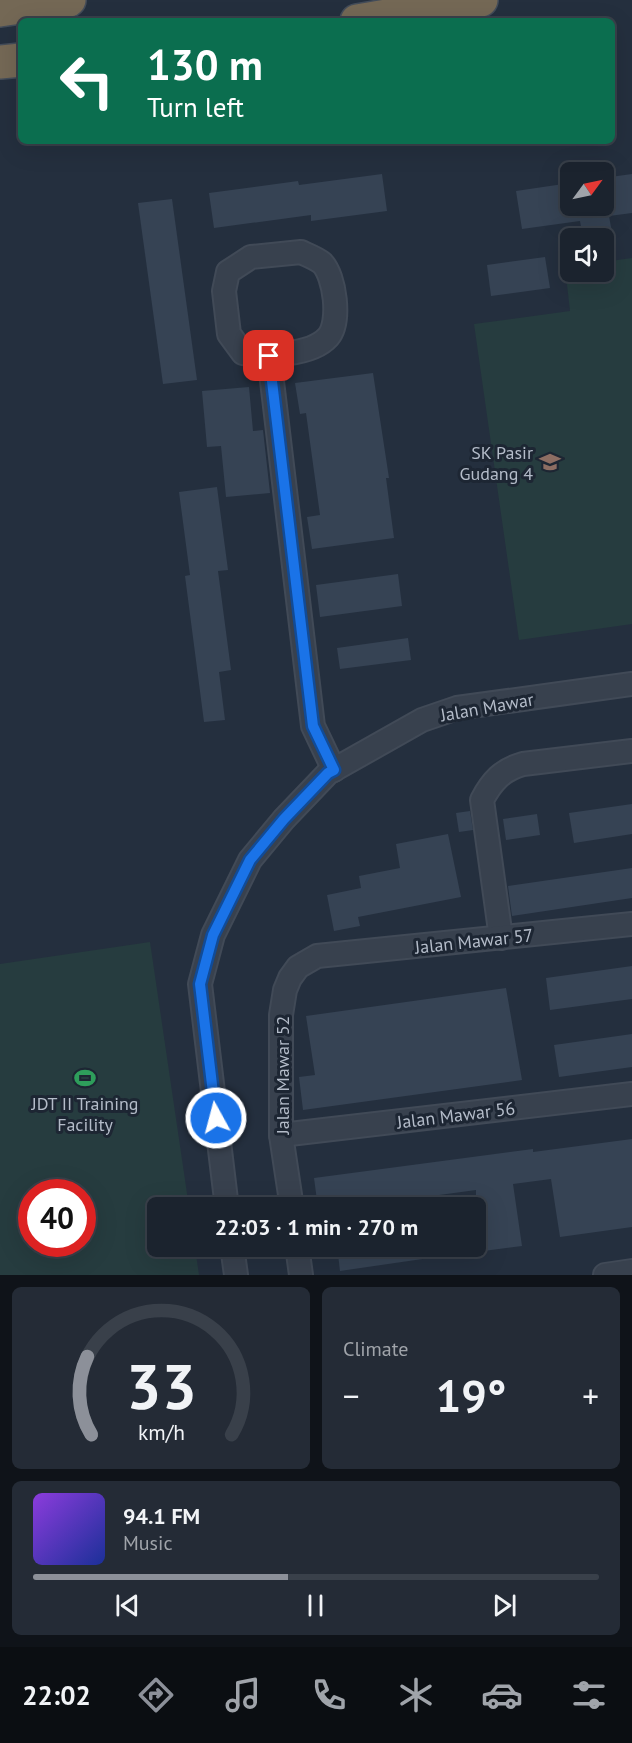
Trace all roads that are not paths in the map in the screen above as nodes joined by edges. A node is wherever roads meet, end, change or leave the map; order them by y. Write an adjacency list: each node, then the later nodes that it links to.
1 (69, 0): 3 (highway)
2 (481, 0): 4 (highway)
3 (0, 10)
4 (375, 18)
5 (18, 60): 6 (highway)
6 (0, 62)
7 (269, 356): 7 (street); 10 (street)
8 (632, 684): 10 (street, Jalan Mawar)
9 (632, 751): 12 (street)
10 (334, 770): 16 (street, Jalan Mawar)
11 (632, 924): 12 (street, Jalan Mawar 57)
12 (501, 938): 13 (street, Jalan Mawar 57)
13 (317, 956): 15 (street, Jalan Mawar 52)
14 (632, 1094): 15 (street, Jalan Mawar 56)
15 (281, 1135): 17 (street, Jalan Mawar 52)
16 (226, 1197)
17 (289, 1197)
18 (234, 1257): 21 (street)
19 (299, 1257): 22 (street)
20 (632, 1271): 23 (street)
21 (236, 1275)
22 (301, 1275)
23 (605, 1275)

